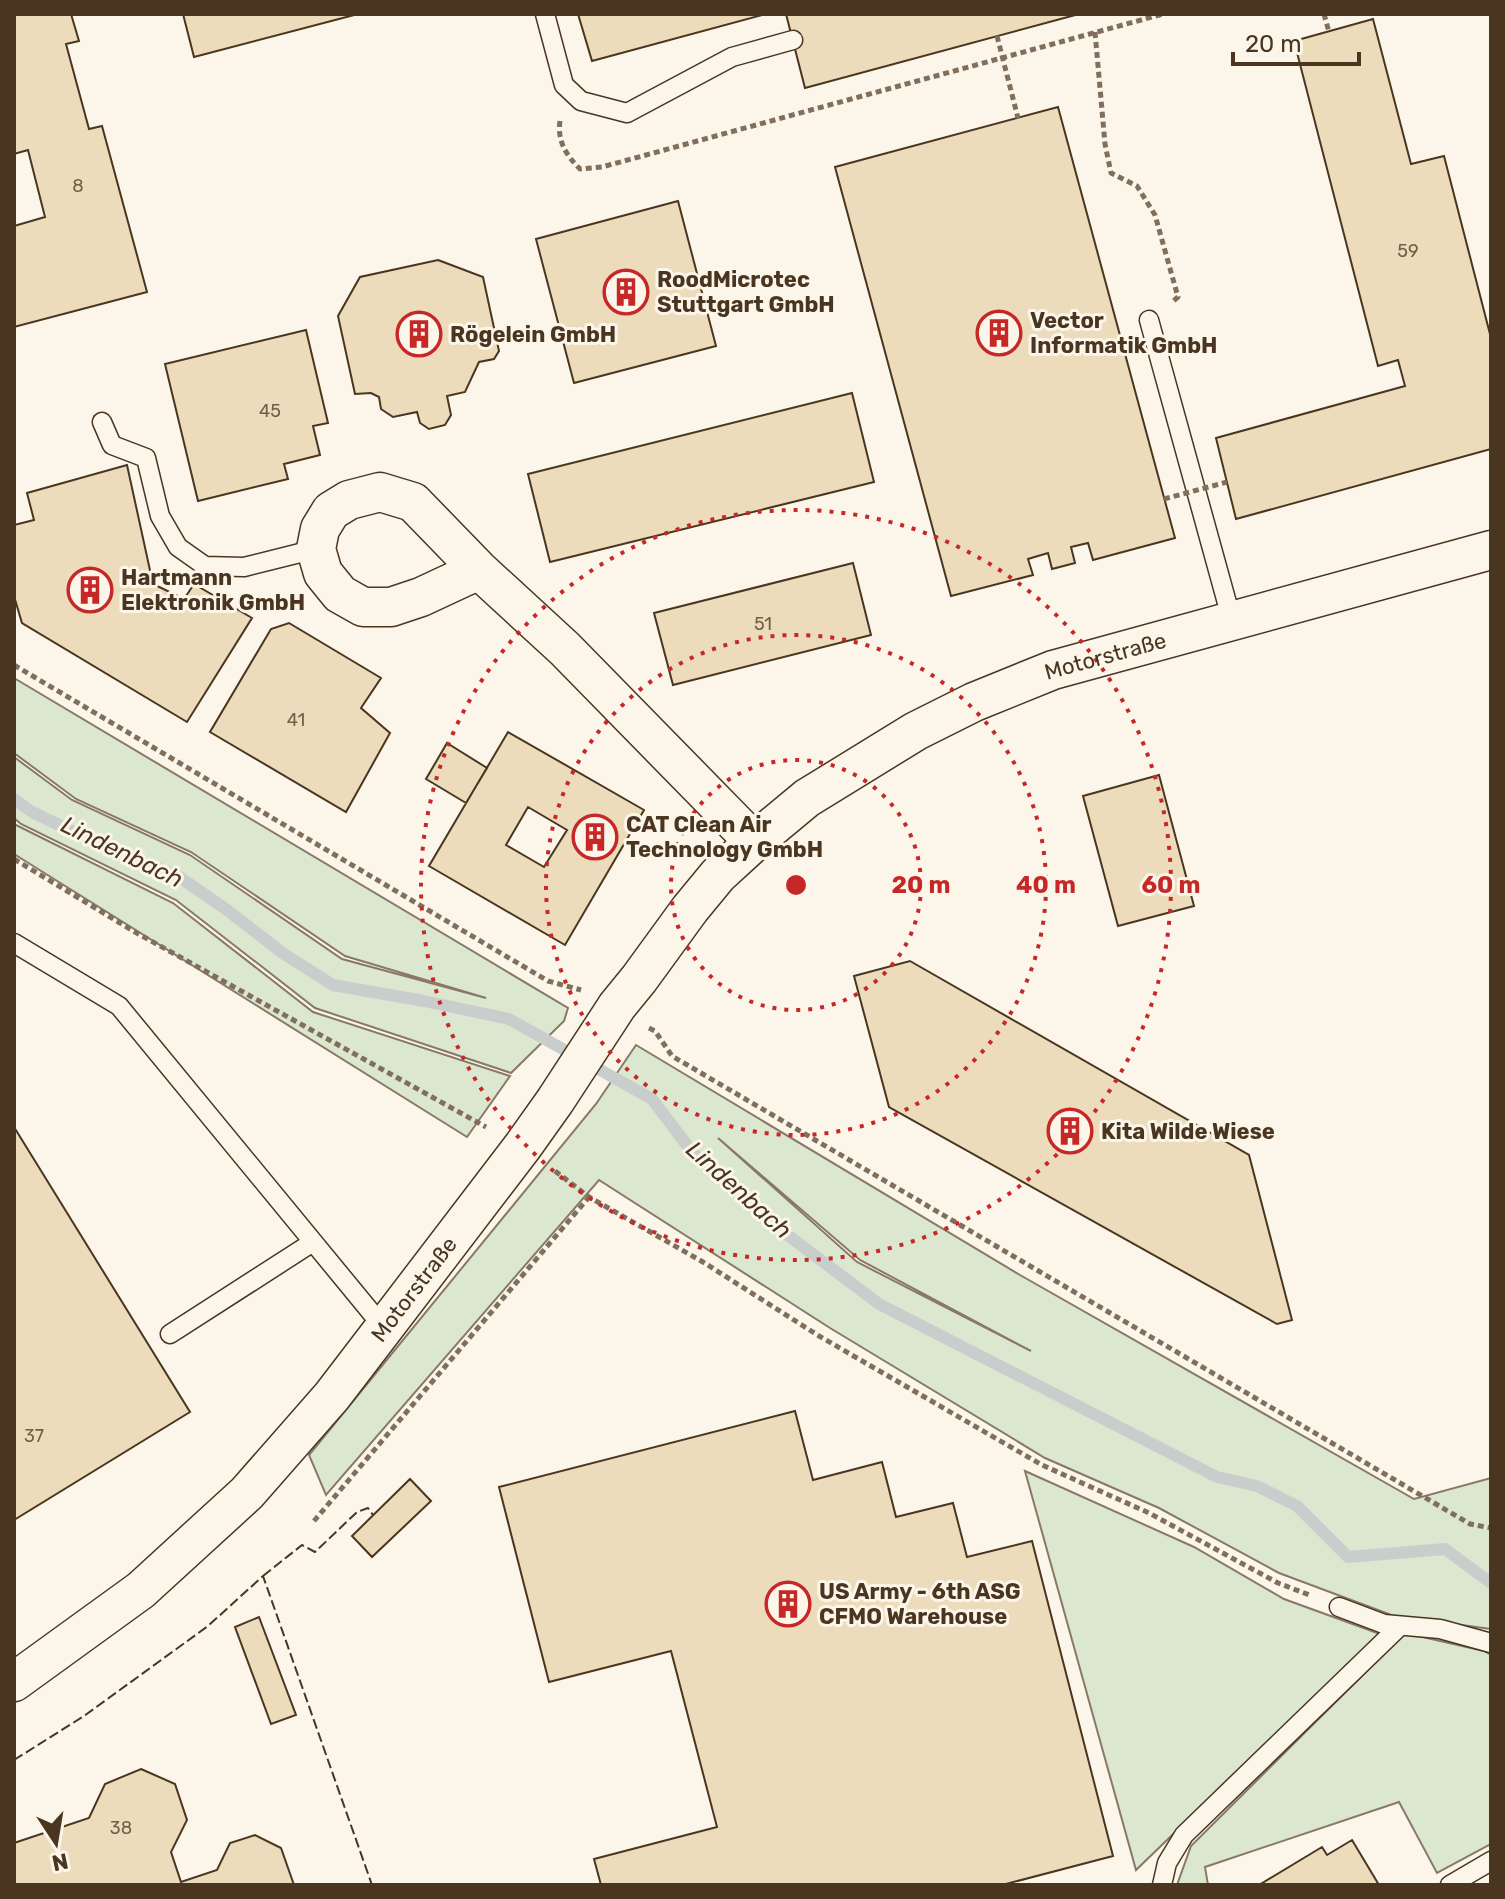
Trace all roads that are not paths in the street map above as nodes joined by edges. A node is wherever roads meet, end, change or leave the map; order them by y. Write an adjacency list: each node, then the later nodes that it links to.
1 (545, 14): 2 (lane)
2 (793, 40)
3 (1149, 320): 8 (lane)
4 (102, 422): 5 (lane)
5 (316, 549): 7 (street); 7 (street)
6 (1491, 550): 8 (street, Motorstraße)
7 (479, 570): 9 (street)
8 (1232, 621): 9 (street, Motorstraße)
9 (754, 842): 12 (street, Motorstraße)
10 (14, 943): 11 (lane)
11 (313, 1242): 12 (lane); 13 (lane)
12 (384, 1328): 17 (street, Motorstraße)
13 (170, 1334)
14 (1339, 1607): 15 (lane)
15 (1400, 1626): 16 (lane); 19 (lane)
16 (1491, 1643)
17 (14, 1682)
18 (1491, 1861): 20 (lane)
19 (1162, 1885)
20 (1450, 1885)

